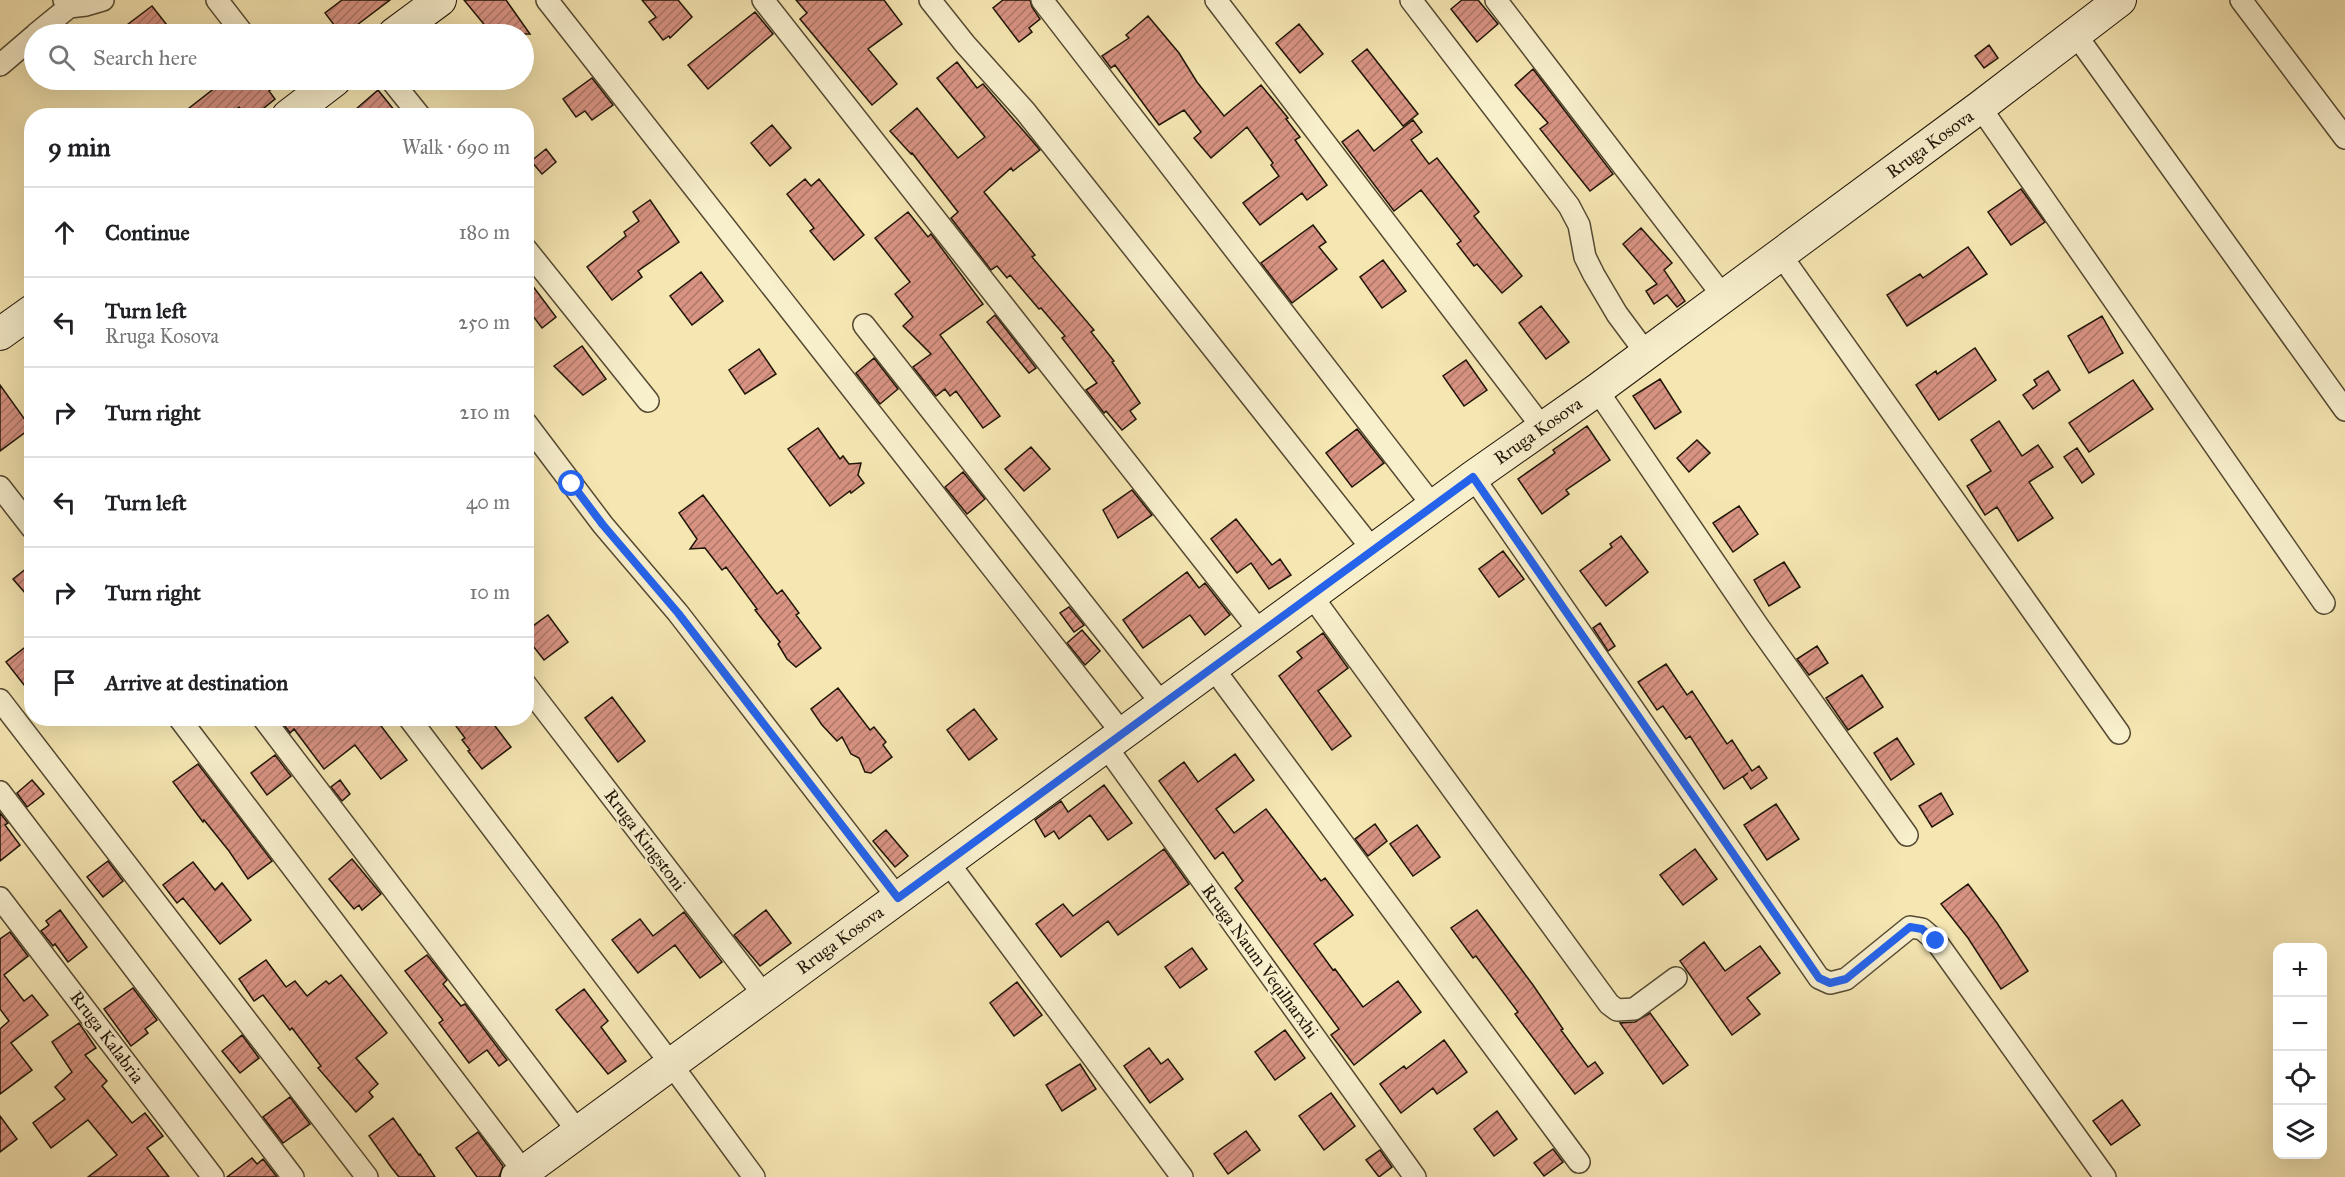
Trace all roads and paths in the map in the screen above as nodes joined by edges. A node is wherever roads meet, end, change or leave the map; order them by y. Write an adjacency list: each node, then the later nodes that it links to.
1 (103, 0): 13 (street)
2 (217, 0): 15 (street)
3 (440, 0): 16 (street)
4 (547, 0): 54 (street, Rruga Naum Veqilharxhi)
5 (763, 0): 45 (street)
6 (930, 0): 42 (street)
7 (1042, 0): 40 (street)
8 (1216, 0): 36 (street)
9 (1411, 0): 32 (street)
10 (1496, 0): 28 (street)
11 (2120, 0): 17 (street, Rruga Kosova)
12 (2241, 0): 25 (street)
13 (67, 3): 14 (street)
14 (46, 24)
15 (236, 24)
16 (408, 24)
17 (2076, 35): 22 (street, Rruga Kosova); 35 (street)
18 (24, 44): 19 (street)
19 (0, 65)
20 (322, 90): 23 (street)
21 (399, 90): 24 (street)
22 (1980, 107): 26 (street, Rruga Kosova); 44 (street)
23 (299, 108)
24 (414, 108)
25 (2345, 138)
26 (1780, 254): 28 (street, Rruga Kosova); 53 (street)
27 (534, 259): 34 (street)
28 (1723, 296): 32 (street, Rruga Kosova)
29 (24, 317): 31 (street)
30 (864, 325): 49 (street)
31 (0, 334)
32 (1646, 353): 33 (street, Rruga Kosova)
33 (1597, 390): 36 (street, Rruga Kosova); 56 (street)
34 (648, 401)
35 (2345, 410)
36 (1542, 427): 38 (street, Rruga Kosova)
37 (534, 434): 59 (street)
38 (1473, 477): 40 (street, Rruga Kosova); 72 (street)
39 (0, 487): 41 (street)
40 (1433, 506): 42 (street, Rruga Kosova)
41 (24, 518)
42 (1373, 550): 43 (street, Rruga Kosova)
43 (1311, 595): 45 (street, Rruga Kosova); 60 (street)
44 (2324, 603)
45 (1260, 632): 46 (street, Rruga Kosova)
46 (1212, 668): 49 (street, Rruga Kosova); 64 (street)
47 (534, 695): 61 (street, Rruga Kingstoni)
48 (0, 700): 68 (street)
49 (1162, 704): 54 (street, Rruga Kosova)
50 (185, 726): 65 (street)
51 (269, 726): 63 (street)
52 (415, 726): 62 (street)
53 (2119, 733)
54 (1114, 739): 57 (street, Rruga Kosova); 71 (street, Rruga Naum Veqilharxhi)
55 (0, 792): 67 (street)
56 (1907, 835)
57 (946, 861): 59 (street, Rruga Kosova); 70 (street)
58 (0, 898): 66 (street, Rruga Kalabria)
59 (898, 898): 61 (street, Rruga Kosova)
60 (1676, 978)
61 (764, 995): 62 (street, Rruga Kosova)
62 (671, 1064): 63 (street, Rruga Kosova); 69 (street)
63 (579, 1133): 65 (street, Rruga Kosova)
64 (1579, 1162)
65 (533, 1172)
66 (213, 1177)
67 (293, 1177)
68 (367, 1177)
69 (754, 1177)
70 (1182, 1177)
71 (1415, 1177)
72 (2105, 1177)

